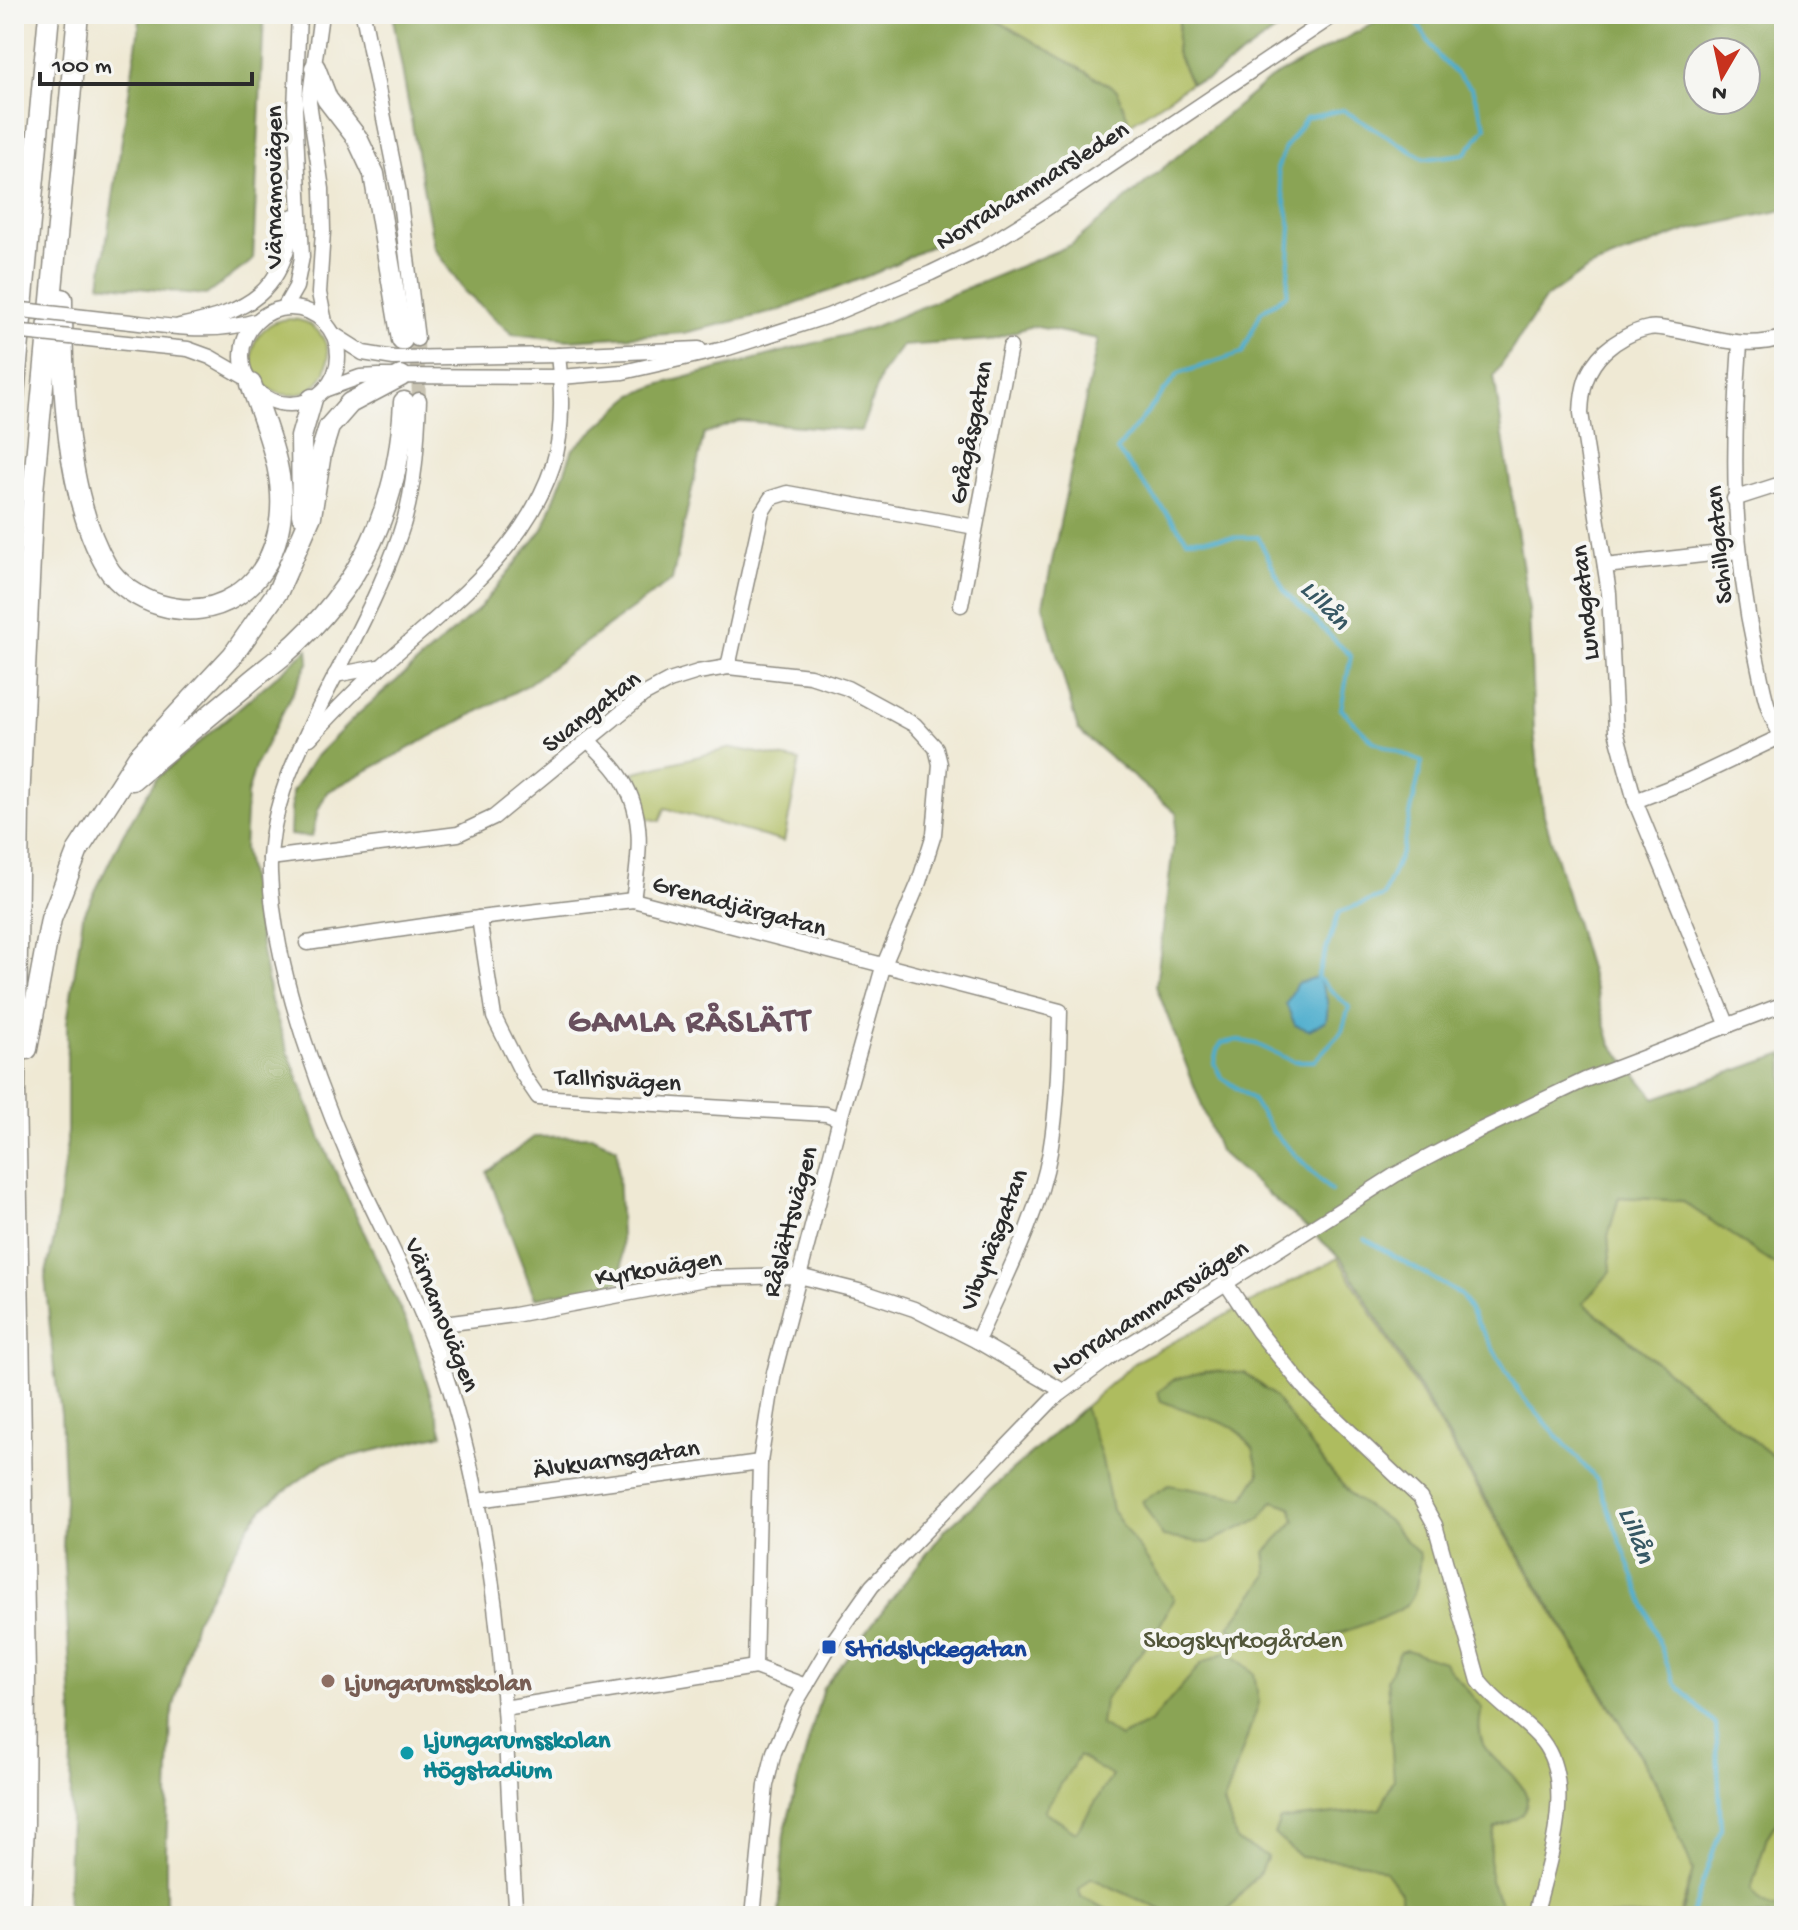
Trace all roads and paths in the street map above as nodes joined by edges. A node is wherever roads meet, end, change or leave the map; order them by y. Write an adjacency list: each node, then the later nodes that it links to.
1 (49, 14): 26 (highway)
2 (78, 14): 8 (highway)
3 (299, 14): 9 (street, Värnamovägen)
4 (321, 14): 7 (street, Värnamovägen)
5 (363, 14): 17 (street)
6 (1336, 14): 20 (street, Norrahammarsleden)
7 (315, 68): 14 (street, Värnamovägen); 17 (highway)
8 (64, 151): 24 (highway); 53 (highway)
9 (297, 174): 10 (street, Värnamovägen); 13 (street)
10 (284, 308): 12 (street); 14 (street)
11 (14, 309): 13 (street, bridge)
12 (256, 321): 13 (street); 24 (street)
13 (179, 326)
14 (329, 328): 21 (street, Norrahammarsleden); 25 (street)
15 (14, 331): 24 (street, bridge)
16 (1784, 337): 18 (street, Lundgatan)
17 (410, 339)
18 (1740, 344): 29 (street, Schillgatan); 33 (street, Lundgatan)
19 (1010, 347): 30 (street, Grågåsgatan)
20 (728, 348): 21 (street, Norrahammarsleden); 23 (street, Norrahammarsleden)
21 (558, 355): 23 (street, Värnamovägen)
22 (401, 376): 23 (street, Norrahammarsleden); 25 (street, Norrahammarsleden); 31 (highway)
23 (560, 377): 35 (street, Värnamovägen)
24 (249, 382): 25 (street)
25 (318, 394): 31 (highway)
26 (14, 395)
27 (412, 401): 37 (street); 42 (highway)
28 (1784, 483): 29 (street)
29 (1734, 499): 32 (street, Schillgatan)
30 (975, 527): 34 (street, Grågåsgatan); 36 (street)
31 (301, 543): 42 (highway)
32 (1738, 551): 33 (street); 38 (street, Schillgatan)
33 (1605, 566): 43 (street, Lundgatan)
34 (961, 605)
35 (382, 665): 37 (street, Värnamovägen); 41 (street, Värnamovägen)
36 (728, 667): 39 (street, Svangatan); 40 (street, Svangatan)
37 (335, 675): 41 (street, Värnamovägen)
38 (1783, 736): 43 (street)
39 (589, 741): 44 (street, Svangatan); 45 (street)
40 (936, 748): 48 (street, Råslättsvägen)
41 (299, 750): 44 (street, Värnamovägen)
42 (110, 798): 53 (highway)
43 (1635, 801): 51 (street, Lundgatan)
44 (270, 858): 56 (street, Värnamovägen)
45 (633, 900): 46 (street, Grenadjärgatan); 48 (street, Grenadjärgatan)
46 (479, 918): 47 (street, Grenadjärgatan); 52 (street, Tallrisvägen)
47 (307, 943)
48 (883, 967): 50 (street, Grenadjärgatan); 52 (street, Råslättsvägen)
49 (1784, 1004): 51 (street, Norrahammarsvägen)
50 (1060, 1011): 57 (street, Vibynäsgatan)
51 (1728, 1026): 55 (street, Norrahammarsvägen)
52 (840, 1119): 54 (street, Råslättsvägen)
53 (16, 1144): 64 (highway)
54 (799, 1276): 56 (street, Kyrkovägen); 57 (street, Kyrkovägen); 59 (street, Råslättsvägen)
55 (1226, 1283): 58 (street, Norrahammarsvägen); 67 (street)
56 (428, 1326): 60 (street, Värnamovägen)
57 (977, 1341): 58 (street, Kyrkovägen)
58 (1063, 1391): 62 (street, Norrahammarsvägen)
59 (760, 1462): 60 (street, Älvkvarnsgatan); 61 (street, Råslättsvägen)
60 (478, 1500): 63 (street, Värnamovägen)
61 (755, 1667): 62 (street); 63 (street)
62 (806, 1686): 66 (street, Norrahammarsvägen)
63 (504, 1708): 65 (street, Värnamovägen)
64 (20, 1916)
65 (516, 1916)
66 (753, 1916)
67 (1535, 1916)

